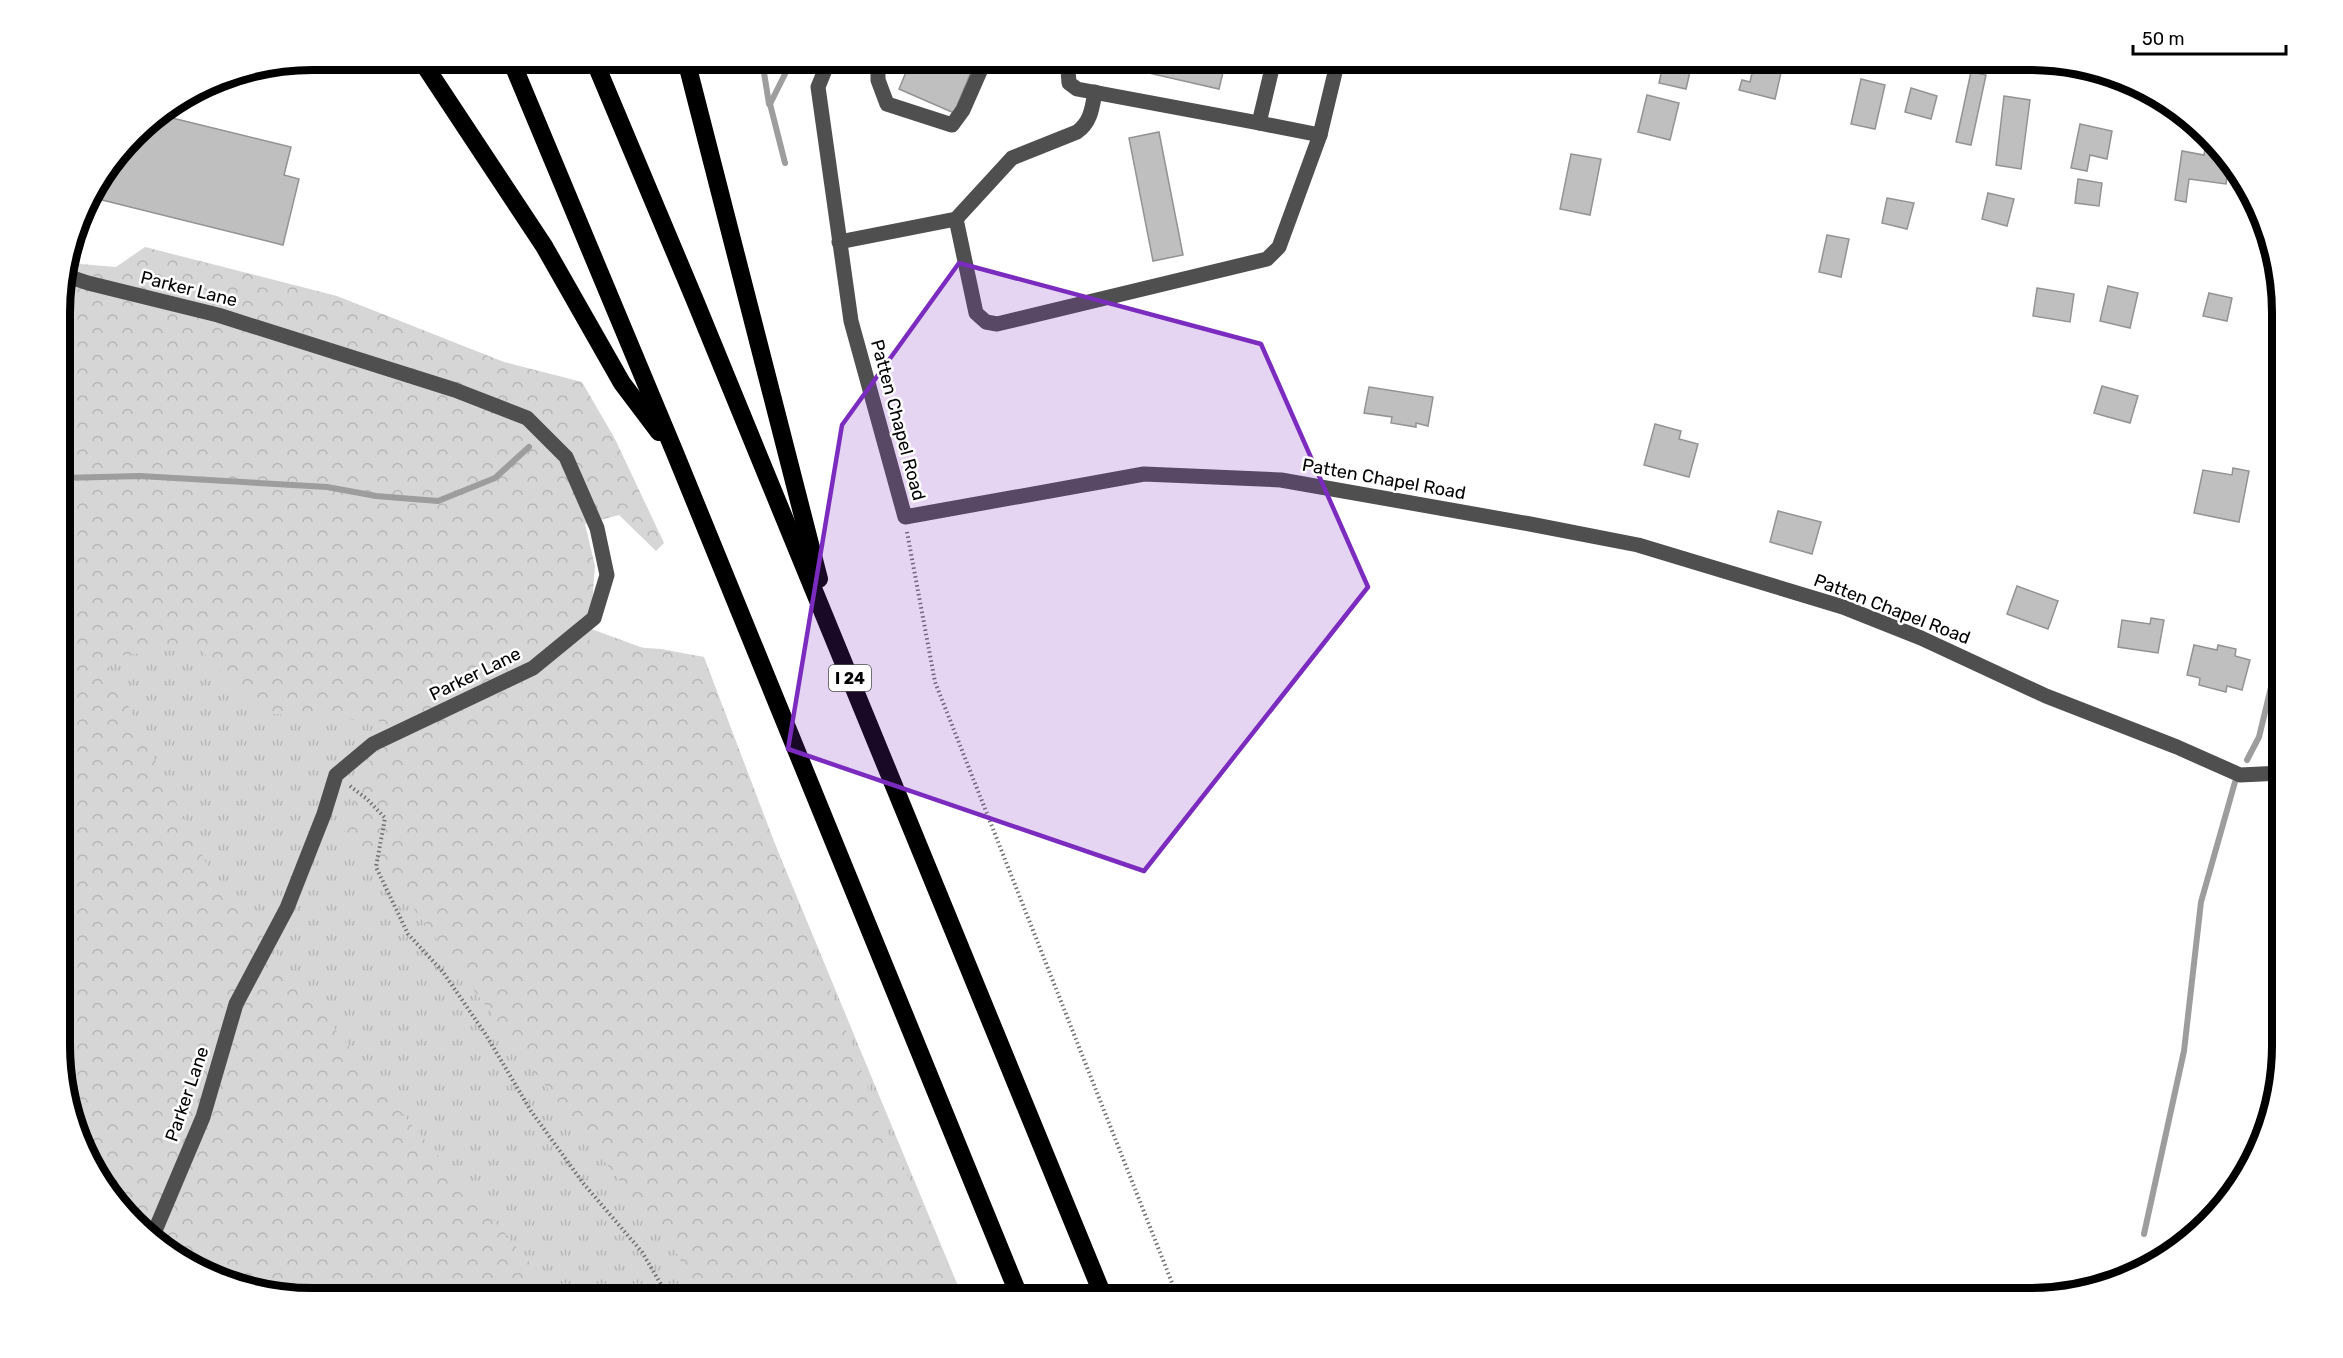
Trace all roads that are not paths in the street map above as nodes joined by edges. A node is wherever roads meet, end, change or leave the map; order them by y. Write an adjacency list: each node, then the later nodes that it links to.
1 (428, 70): 17 (highway)
2 (515, 70): 17 (highway)
3 (598, 70): 18 (highway, I 24)
4 (689, 70): 18 (highway)
5 (825, 70): 15 (street, Patten Chapel Road)
6 (878, 70): 7 (street)
7 (980, 70)
8 (1068, 70): 11 (street)
9 (1272, 70): 12 (street)
10 (1336, 70): 13 (street)
11 (1095, 92): 12 (street); 14 (street)
12 (1259, 123): 13 (street)
13 (1320, 135): 14 (street)
14 (956, 219): 15 (street)
15 (839, 242): 19 (street, Patten Chapel Road)
16 (73, 278): 20 (street, Parker Lane)
17 (675, 453): 21 (highway)
18 (836, 644): 22 (highway, I 24)
19 (2272, 773)
20 (156, 1229)
21 (1016, 1288)
22 (1100, 1288)

